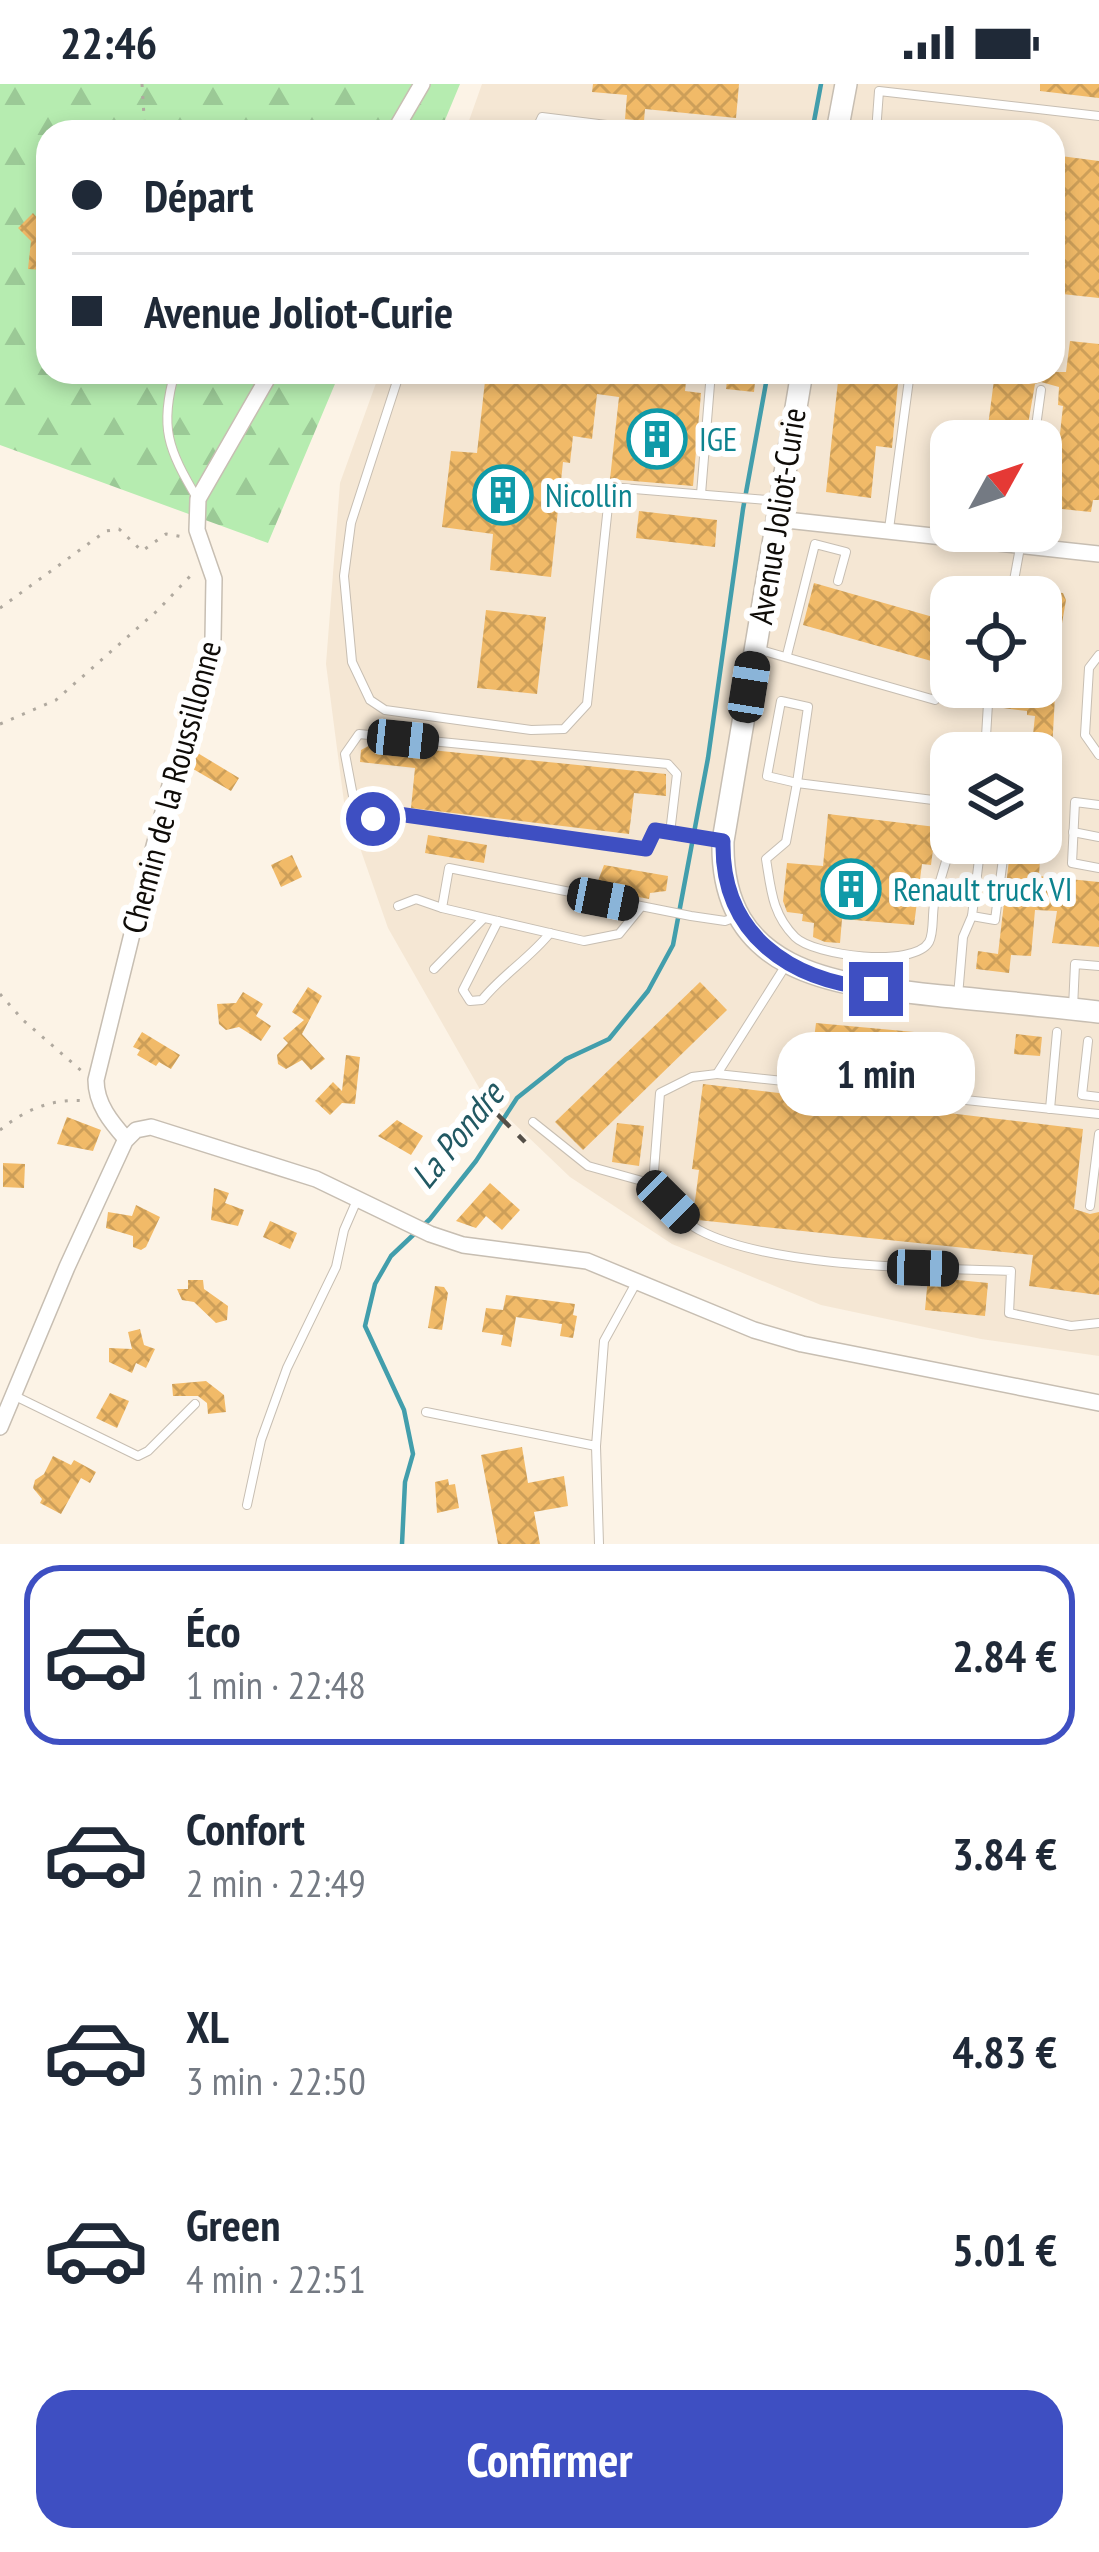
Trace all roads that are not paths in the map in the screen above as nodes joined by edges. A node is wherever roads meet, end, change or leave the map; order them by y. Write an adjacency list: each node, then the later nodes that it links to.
1 (422, 84): 5 (street)
2 (846, 84): 6 (street)
3 (880, 87): 4 (lane); 7 (lane)
4 (1099, 116)
5 (401, 120)
6 (839, 120)
7 (876, 120)
8 (172, 384): 17 (lane)
9 (264, 384): 17 (street)
10 (396, 384): 16 (lane)
11 (710, 384): 16 (lane)
12 (799, 384): 18 (street, Avenue Joliot-Curie)
13 (908, 384): 19 (lane)
14 (1041, 390): 15 (lane)
15 (1037, 420)
16 (701, 494): 18 (lane)
17 (198, 500): 64 (street, Chemin de la Roussillonne)
18 (772, 506): 19 (street); 24 (street, Avenue Joliot-Curie)
19 (889, 531): 20 (street)
20 (930, 533)
21 (1062, 546): 22 (street)
22 (1099, 554)
23 (838, 581): 25 (lane)
24 (755, 649): 25 (lane); 35 (street, Avenue Joliot-Curie)
25 (787, 655): 27 (lane)
26 (1099, 655): 28 (lane)
27 (930, 698)
28 (1099, 755)
29 (797, 783): 29 (lane); 30 (lane); 48 (lane)
30 (930, 800)
31 (1099, 805): 33 (lane)
32 (670, 832): 32 (lane); 35 (lane)
33 (1073, 832): 34 (lane); 39 (lane)
34 (1099, 837)
35 (715, 840): 43 (street, Avenue Joliot-Curie)
36 (947, 864): 48 (lane)
37 (979, 864): 44 (lane)
38 (1002, 864): 44 (lane)
39 (1099, 868)
40 (398, 906): 42 (lane)
41 (641, 907): 42 (lane); 43 (lane); 47 (lane)
42 (442, 908): 45 (lane)
43 (740, 916): 49 (street, Avenue Joliot-Curie)
44 (972, 916): 53 (lane)
45 (484, 918): 46 (lane); 51 (lane)
46 (498, 921): 47 (lane); 47 (lane)
47 (550, 933)
48 (880, 958): 52 (lane)
49 (787, 964): 52 (street, Avenue Joliot-Curie); 58 (lane)
50 (1099, 966): 54 (lane)
51 (434, 969)
52 (876, 989): 53 (street, Avenue Joliot-Curie)
53 (958, 997): 54 (street, Avenue Joliot-Curie)
54 (1073, 1009): 55 (street, Avenue Joliot-Curie)
55 (1099, 1012)
56 (1057, 1032): 60 (lane)
57 (1088, 1041): 59 (lane)
58 (717, 1075): 60 (lane); 66 (lane)
59 (1099, 1097)
60 (1050, 1108): 61 (lane)
61 (1099, 1114)
62 (533, 1122): 66 (lane)
63 (1099, 1134): 65 (lane)
64 (126, 1139): 67 (street); 71 (street)
65 (1098, 1150): 68 (lane)
66 (653, 1184): 70 (lane)
67 (357, 1198): 69 (street); 77 (lane)
68 (1090, 1206)
69 (637, 1281): 72 (street); 76 (lane)
70 (1099, 1323)
71 (14, 1395): 73 (lane); 75 (street)
72 (1099, 1403)
73 (195, 1404)
74 (426, 1412): 76 (lane)
75 (0, 1427)
76 (596, 1446): 78 (lane)
77 (247, 1505)
78 (598, 1544)

